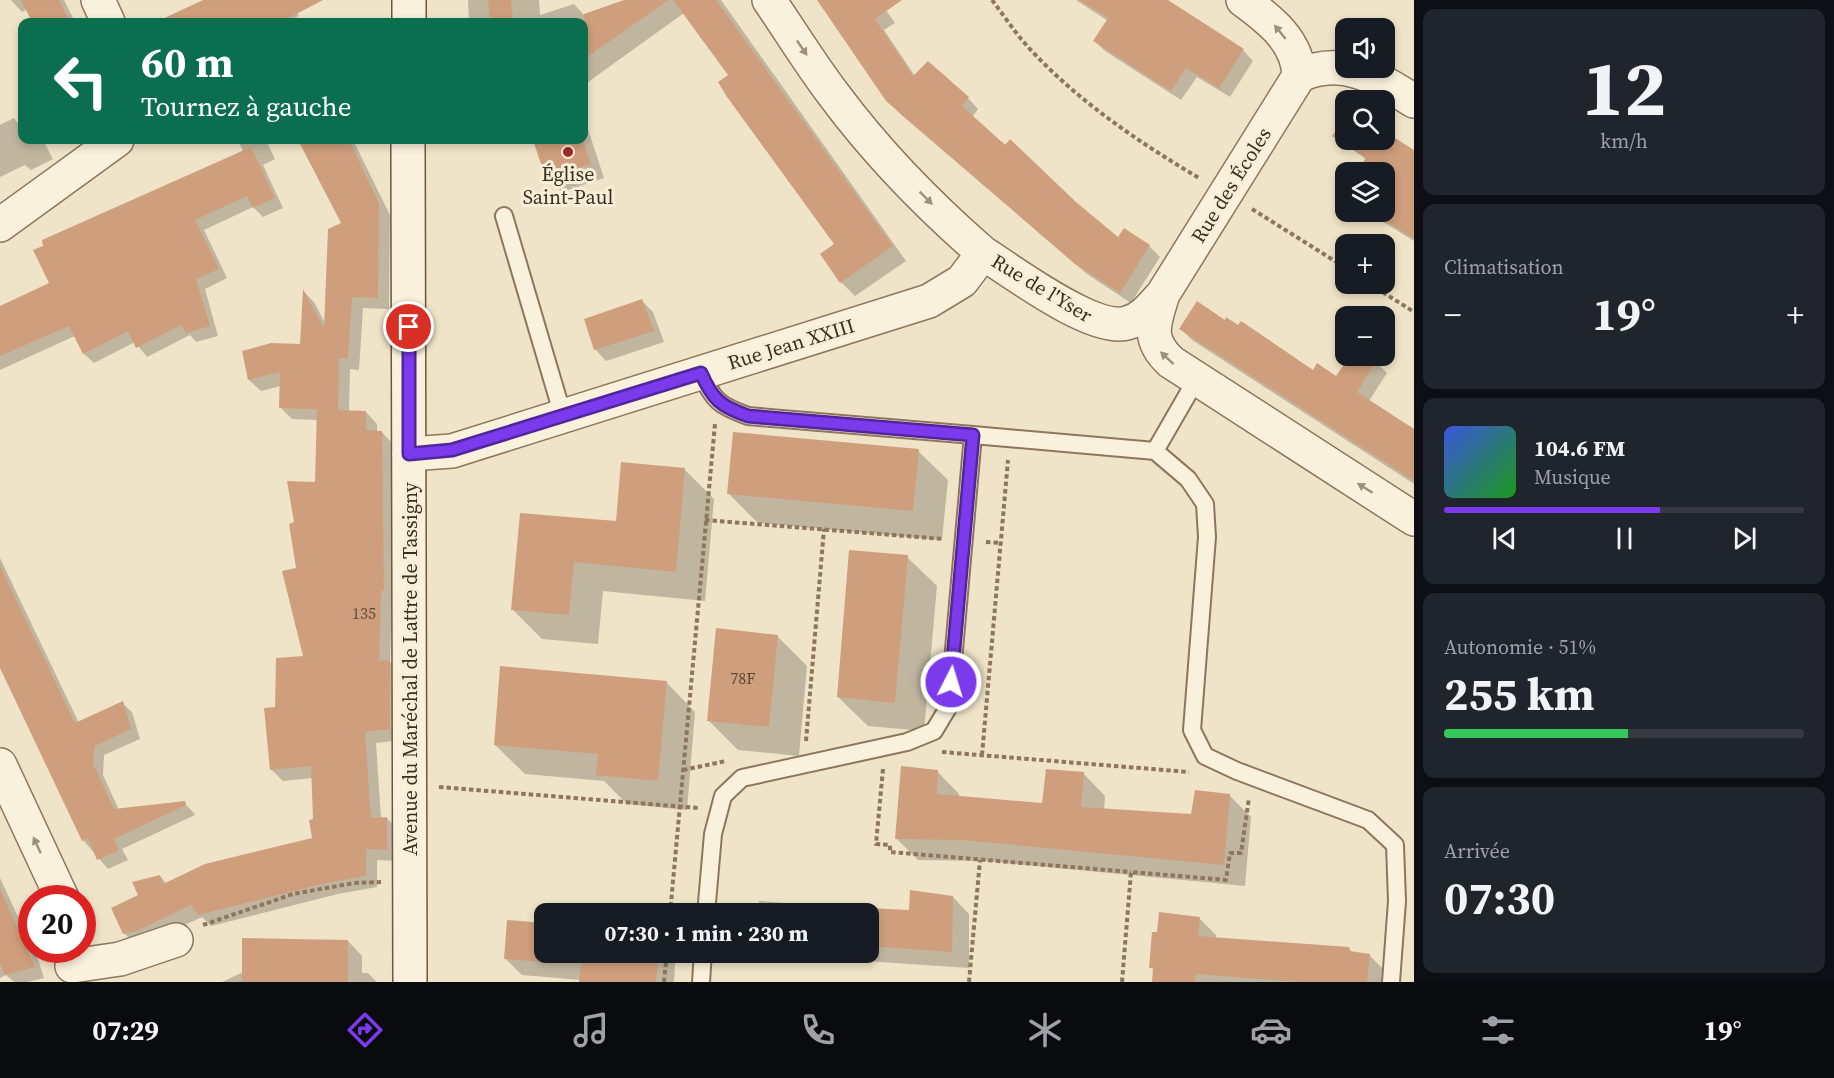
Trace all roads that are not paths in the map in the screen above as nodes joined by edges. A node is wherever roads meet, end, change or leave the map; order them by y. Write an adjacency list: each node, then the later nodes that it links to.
1 (98, 0): 5 (street)
2 (409, 0): 6 (street)
3 (769, 0): 13 (street, Rue de l'Yser, one-way to 13)
4 (1243, 0): 7 (street, one-way to 4)
5 (106, 18)
6 (409, 18)
7 (1299, 76): 8 (street); 14 (street, Rue des Écoles)
8 (1414, 101)
9 (111, 144): 12 (street)
10 (408, 144): 20 (street, Avenue du Maréchal de Lattre de Tassigny)
11 (504, 216): 17 (lane)
12 (0, 225)
13 (983, 253): 14 (street, Rue de l'Yser); 15 (street, Rue Jean XXIII)
14 (1163, 294): 16 (street, one-way to 14)
15 (701, 373): 17 (street, Rue Jean XXIII); 18 (lane)
16 (1196, 380): 19 (lane); 21 (street, one-way to 16)
17 (563, 416): 20 (street, Rue Jean XXIII)
18 (973, 435): 19 (lane); 24 (lane)
19 (1155, 451): 30 (lane)
20 (409, 454): 28 (street, Avenue du Maréchal de Lattre de Tassigny)
21 (1414, 519)
22 (0, 765): 23 (street, one-way to 22)
23 (56, 885)
24 (707, 903)
25 (176, 940): 27 (street)
26 (702, 963): 29 (lane)
27 (68, 966)
28 (410, 982)
29 (701, 982)
30 (1391, 982)

